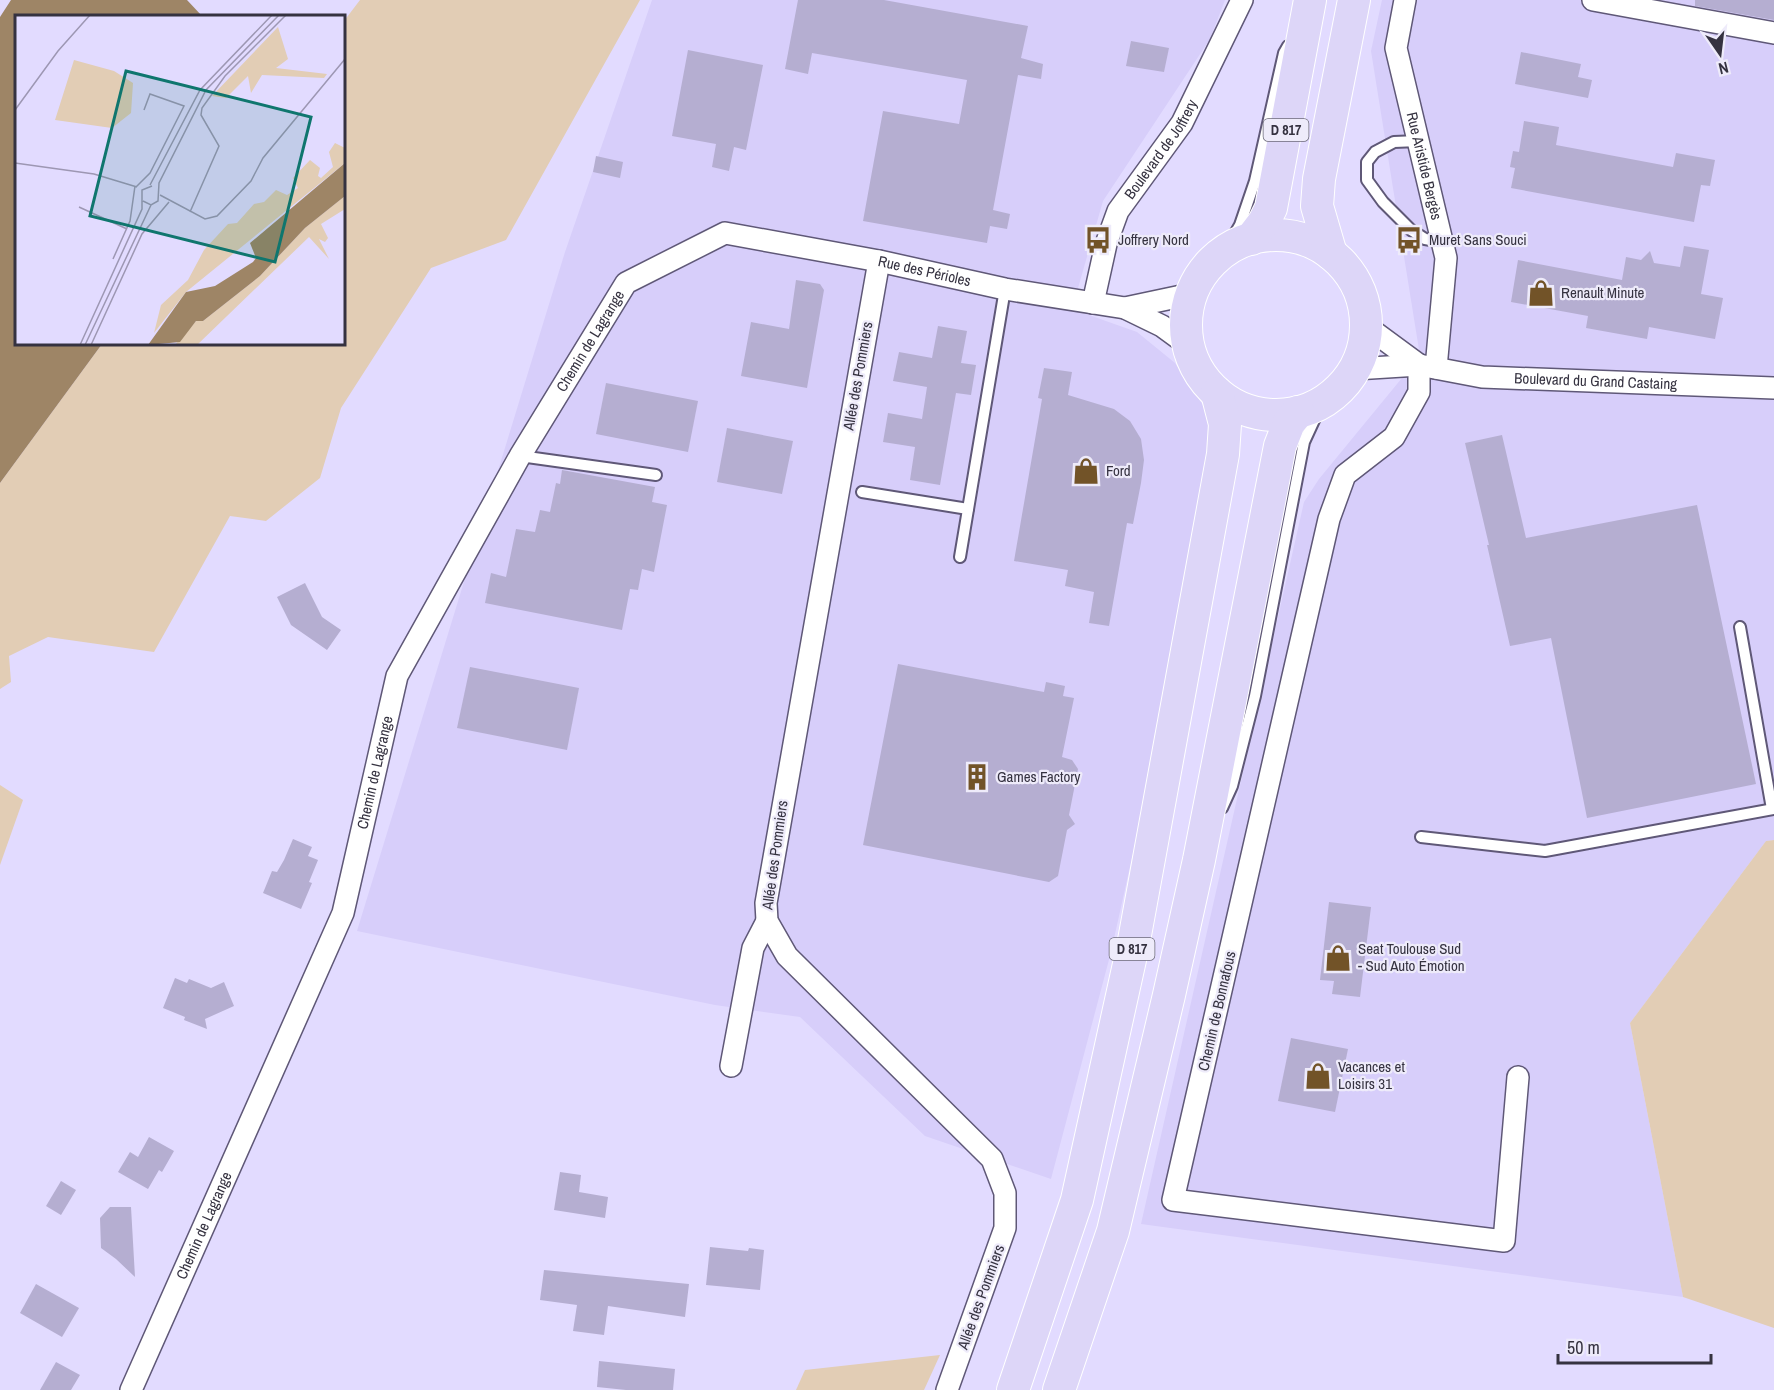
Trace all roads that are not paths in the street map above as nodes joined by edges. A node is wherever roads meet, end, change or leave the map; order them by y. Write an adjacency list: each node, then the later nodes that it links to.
1 (1242, 0): 15 (street, Boulevard de Joffrery)
2 (1354, 0): 11 (main road, D 817)
3 (1405, 0): 7 (street, Rue Aristide Bergès)
4 (1593, 0): 6 (street)
5 (1309, 8): 10 (main road, D 817)
6 (1774, 33)
7 (1418, 141): 9 (street, Rue Aristide Bergès); 9 (lane)
8 (725, 233): 12 (street, Rue des Périoles); 25 (street, Chemin de Lagrange)
9 (1442, 242): 19 (street, Rue Aristide Bergès)
10 (1238, 245): 11 (main road); 14 (main road)
11 (1331, 254): 17 (main road)
12 (879, 261): 13 (street, Rue des Périoles); 34 (street, Allée des Pommiers)
13 (1005, 289): 15 (street, Rue des Périoles); 28 (lane)
14 (1191, 294): 16 (street, Rue des Périoles); 18 (main road)
15 (1093, 303): 16 (street, Rue des Périoles)
16 (1125, 308): 18 (street, Rue des Périoles)
17 (1366, 326): 19 (street, Boulevard du Grand Castaing); 20 (main road)
18 (1188, 345): 22 (main road)
19 (1427, 367): 20 (street, Boulevard du Grand Castaing); 21 (street, Boulevard du Grand Castaing); 36 (street, Chemin de Bonnafous)
20 (1355, 369): 23 (main road)
21 (1774, 388)
22 (1217, 393): 24 (main road); 39 (main road, D 817)
23 (1328, 398): 24 (main road); 33 (lane)
24 (1298, 412): 33 (main road, D 817)
25 (520, 456): 26 (lane); 37 (street, Chemin de Lagrange)
26 (656, 475)
27 (862, 492): 28 (lane)
28 (968, 509): 29 (lane)
29 (960, 557)
30 (1740, 627): 31 (lane)
31 (1773, 809): 32 (lane)
32 (1421, 837)
33 (1199, 860): 40 (main road, D 817)
34 (767, 921): 35 (street); 38 (street, Allée des Pommiers)
35 (732, 1066)
36 (1518, 1077)
37 (131, 1390)
38 (947, 1390)
39 (1013, 1390)
40 (1059, 1390)

